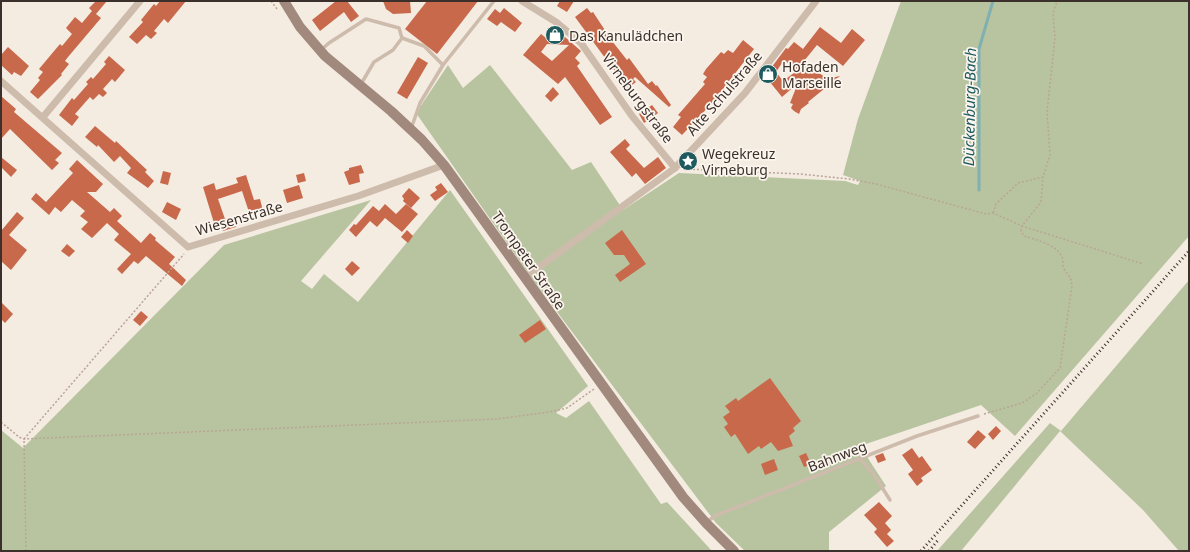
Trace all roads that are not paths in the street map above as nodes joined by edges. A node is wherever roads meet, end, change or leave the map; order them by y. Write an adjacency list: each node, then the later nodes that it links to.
1 (140, 1): 11 (street)
2 (284, 1): 7 (main road, Trompeter Straße)
3 (494, 1): 8 (lane)
4 (522, 1): 14 (street, Virneburgstraße)
5 (816, 1): 14 (street, Alte Schulstraße)
6 (402, 38): 7 (lane); 8 (lane); 10 (lane)
7 (321, 51): 10 (main road, Trompeter Straße)
8 (443, 65): 12 (lane)
9 (1, 81): 11 (street, Wiesenstraße)
10 (360, 85): 12 (main road, Trompeter Straße)
11 (43, 117): 13 (street, Wiesenstraße)
12 (411, 130): 13 (main road, Trompeter Straße)
13 (444, 165): 15 (main road, Trompeter Straße)
14 (675, 168): 15 (street, Alte Schulstraße)
15 (524, 278): 19 (main road, Trompeter Straße)
16 (978, 416): 17 (lane, Bahnweg)
17 (860, 459): 18 (lane); 19 (lane, Bahnweg)
18 (890, 500)
19 (706, 523): 20 (main road, Trompeter Straße)
20 (734, 551)

